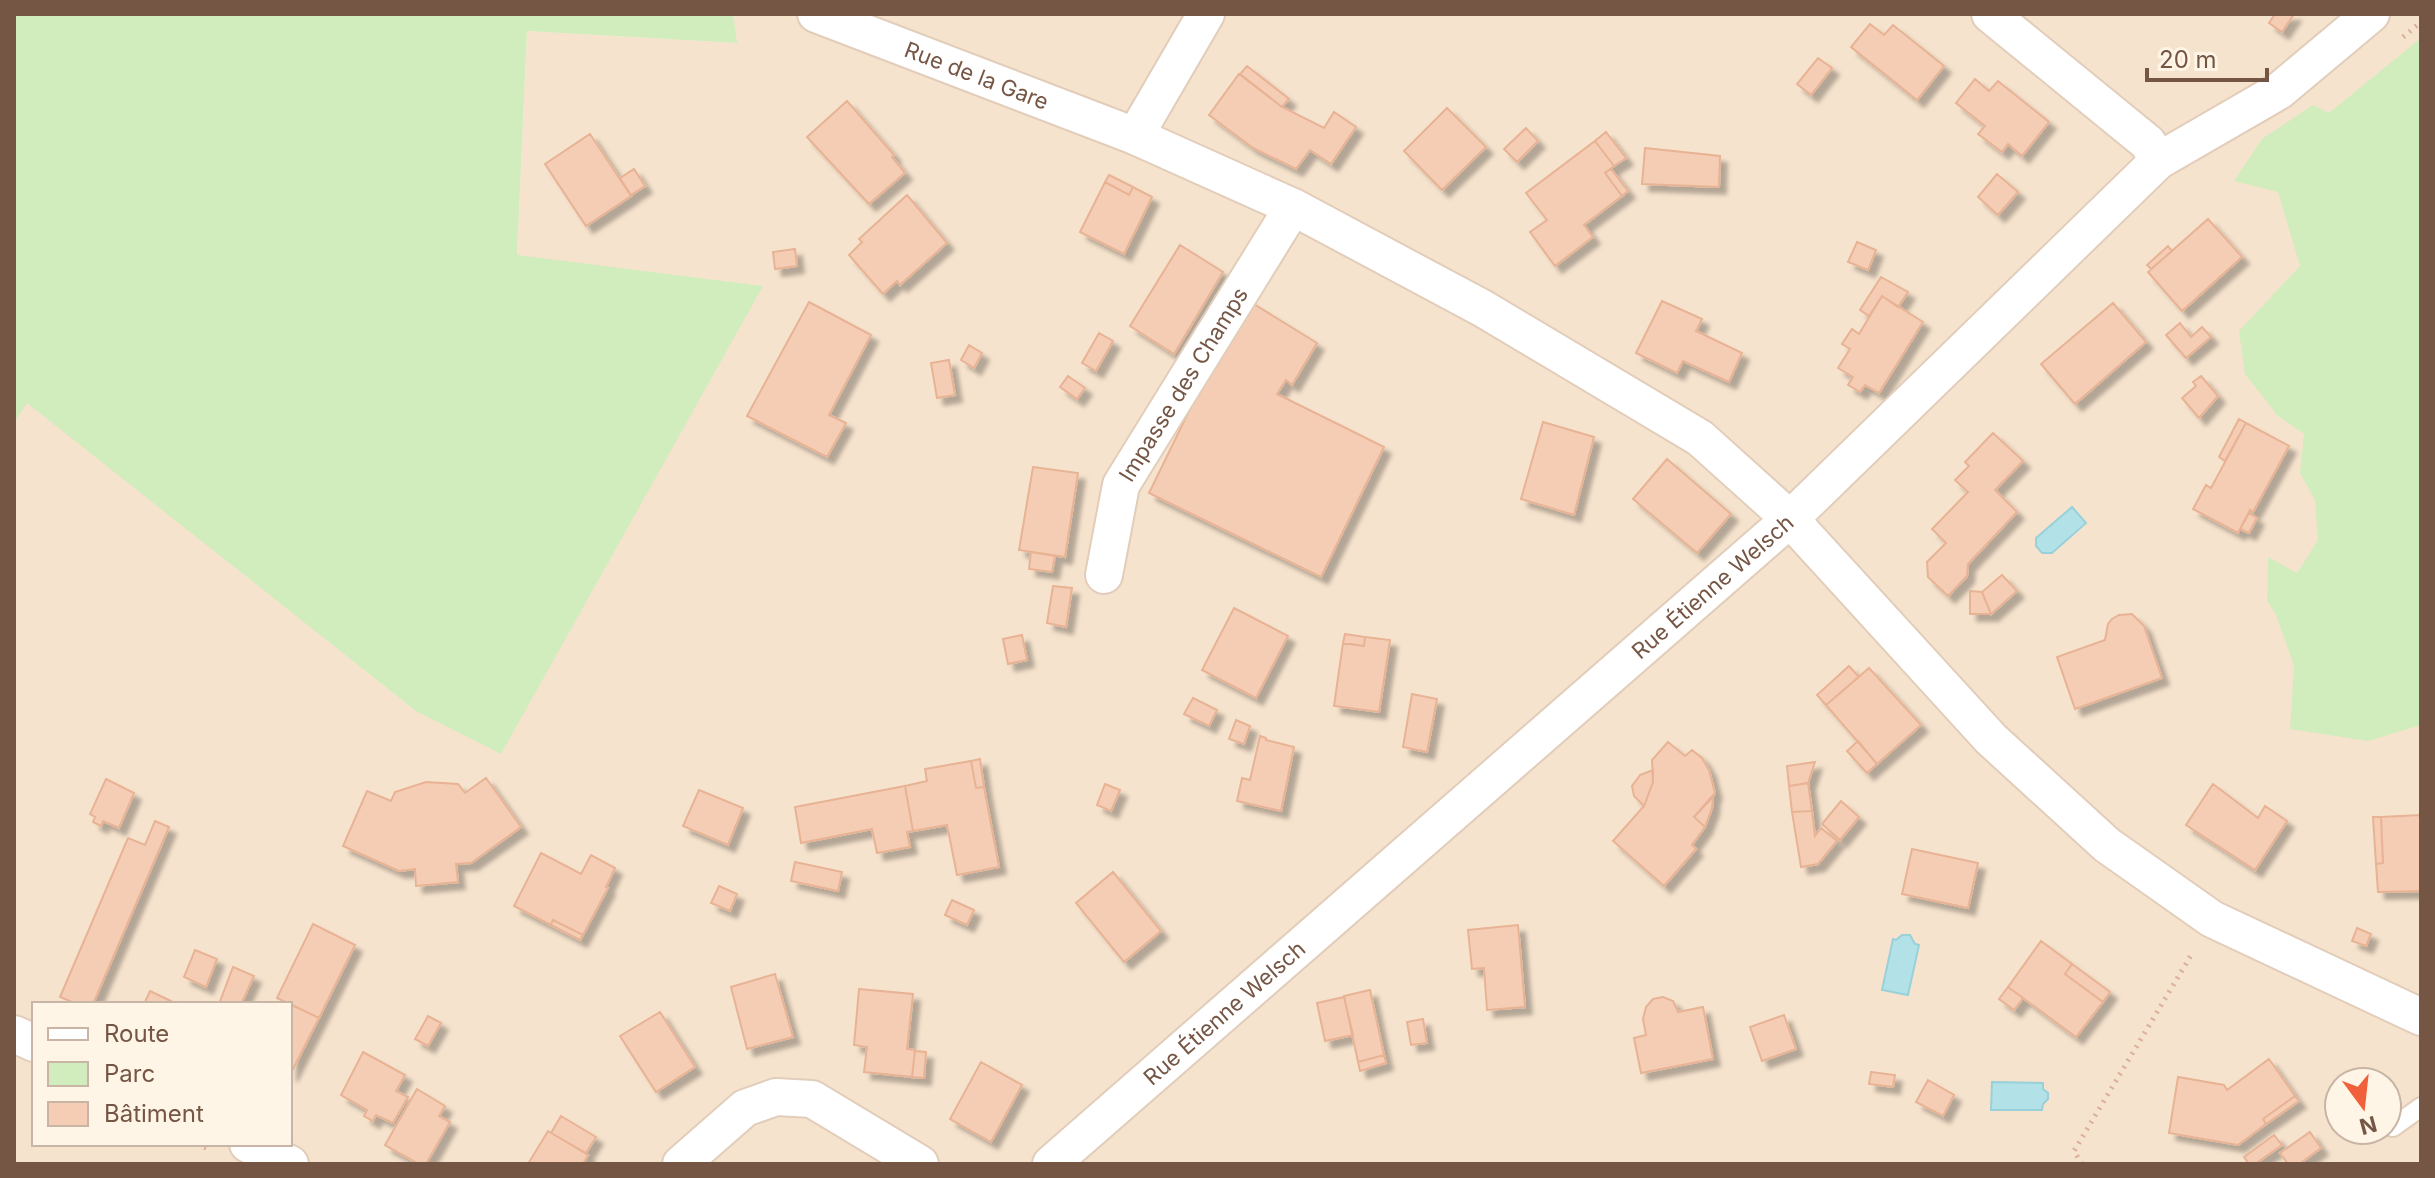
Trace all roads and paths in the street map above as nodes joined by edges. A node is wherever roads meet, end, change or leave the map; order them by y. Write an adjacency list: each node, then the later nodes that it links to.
1 (816, 14): 5 (street, Rue de la Gare)
2 (1206, 14): 5 (street)
3 (1990, 14): 6 (street)
4 (2371, 14): 6 (street, Rue Étienne Welsch)
5 (1135, 136): 7 (street, Rue de la Gare)
6 (2158, 161): 8 (street, Rue Étienne Welsch)
7 (1293, 207): 8 (street, Rue de la Gare); 9 (street, Impasse des Champs)
8 (1790, 519): 10 (street, Rue de la Gare); 18 (street, Rue Étienne Welsch)
9 (1104, 575)
10 (2212, 919): 11 (street, Rue de la Gare); 19 (path)
11 (2421, 1017)
12 (2421, 1107): 13 (lane)
13 (2403, 1120)
14 (252, 1146): 15 (street)
15 (290, 1164)
16 (681, 1164): 17 (street)
17 (920, 1164)
18 (1051, 1164)
19 (2082, 1164)

